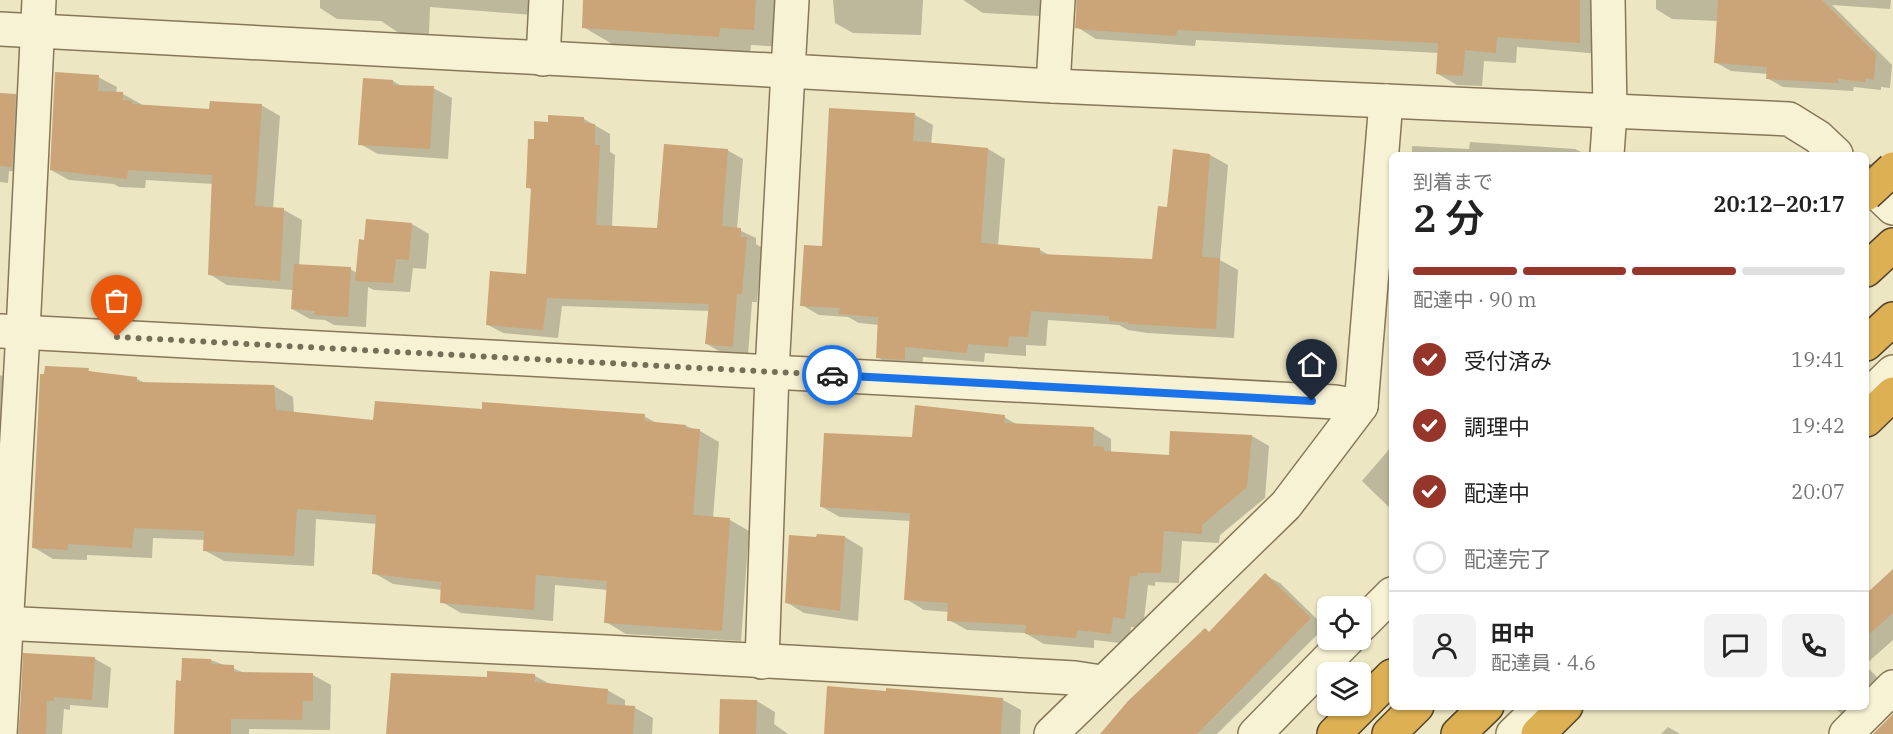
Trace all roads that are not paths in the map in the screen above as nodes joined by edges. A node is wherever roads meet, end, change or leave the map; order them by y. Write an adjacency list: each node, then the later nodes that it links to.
1 (546, 0): 7 (street)
2 (792, 0): 8 (street)
3 (1058, 0): 9 (street)
4 (1608, 0): 11 (street)
5 (38, 16): 6 (street); 7 (street); 21 (street)
6 (0, 29)
7 (543, 59): 8 (street)
8 (788, 70): 9 (street); 23 (street)
9 (1053, 86): 10 (street)
10 (1386, 101): 11 (street); 27 (street)
11 (1610, 112): 12 (street); 13 (street)
12 (1607, 152)
13 (1834, 152)
14 (1893, 169): 16 (highway, bridge)
15 (1869, 185): 17 (street)
16 (1869, 191)
17 (1893, 208)
18 (1893, 245): 19 (highway)
19 (1869, 267)
20 (1893, 319): 22 (highway)
21 (12, 332): 23 (street); 31 (street)
22 (1869, 341)
23 (772, 372): 27 (street); 33 (street)
24 (1893, 372): 26 (street)
25 (1893, 394): 28 (highway)
26 (1869, 395)
27 (1361, 406): 35 (street)
28 (1869, 417)
29 (1389, 597): 30 (street)
30 (1371, 615)
31 (2, 623): 33 (street); 41 (street)
32 (1337, 650): 43 (street)
33 (762, 662): 35 (street)
34 (1389, 679): 44 (highway)
35 (1101, 682): 42 (street)
36 (1893, 687): 49 (street)
37 (1413, 710): 45 (highway)
38 (1483, 710): 46 (highway)
39 (1538, 710): 47 (street)
40 (1562, 710): 48 (highway)
41 (0, 734)
42 (1051, 734)
43 (1255, 734)
44 (1334, 734)
45 (1389, 734)
46 (1458, 734)
47 (1513, 734)
48 (1538, 734)
49 (1846, 734)

